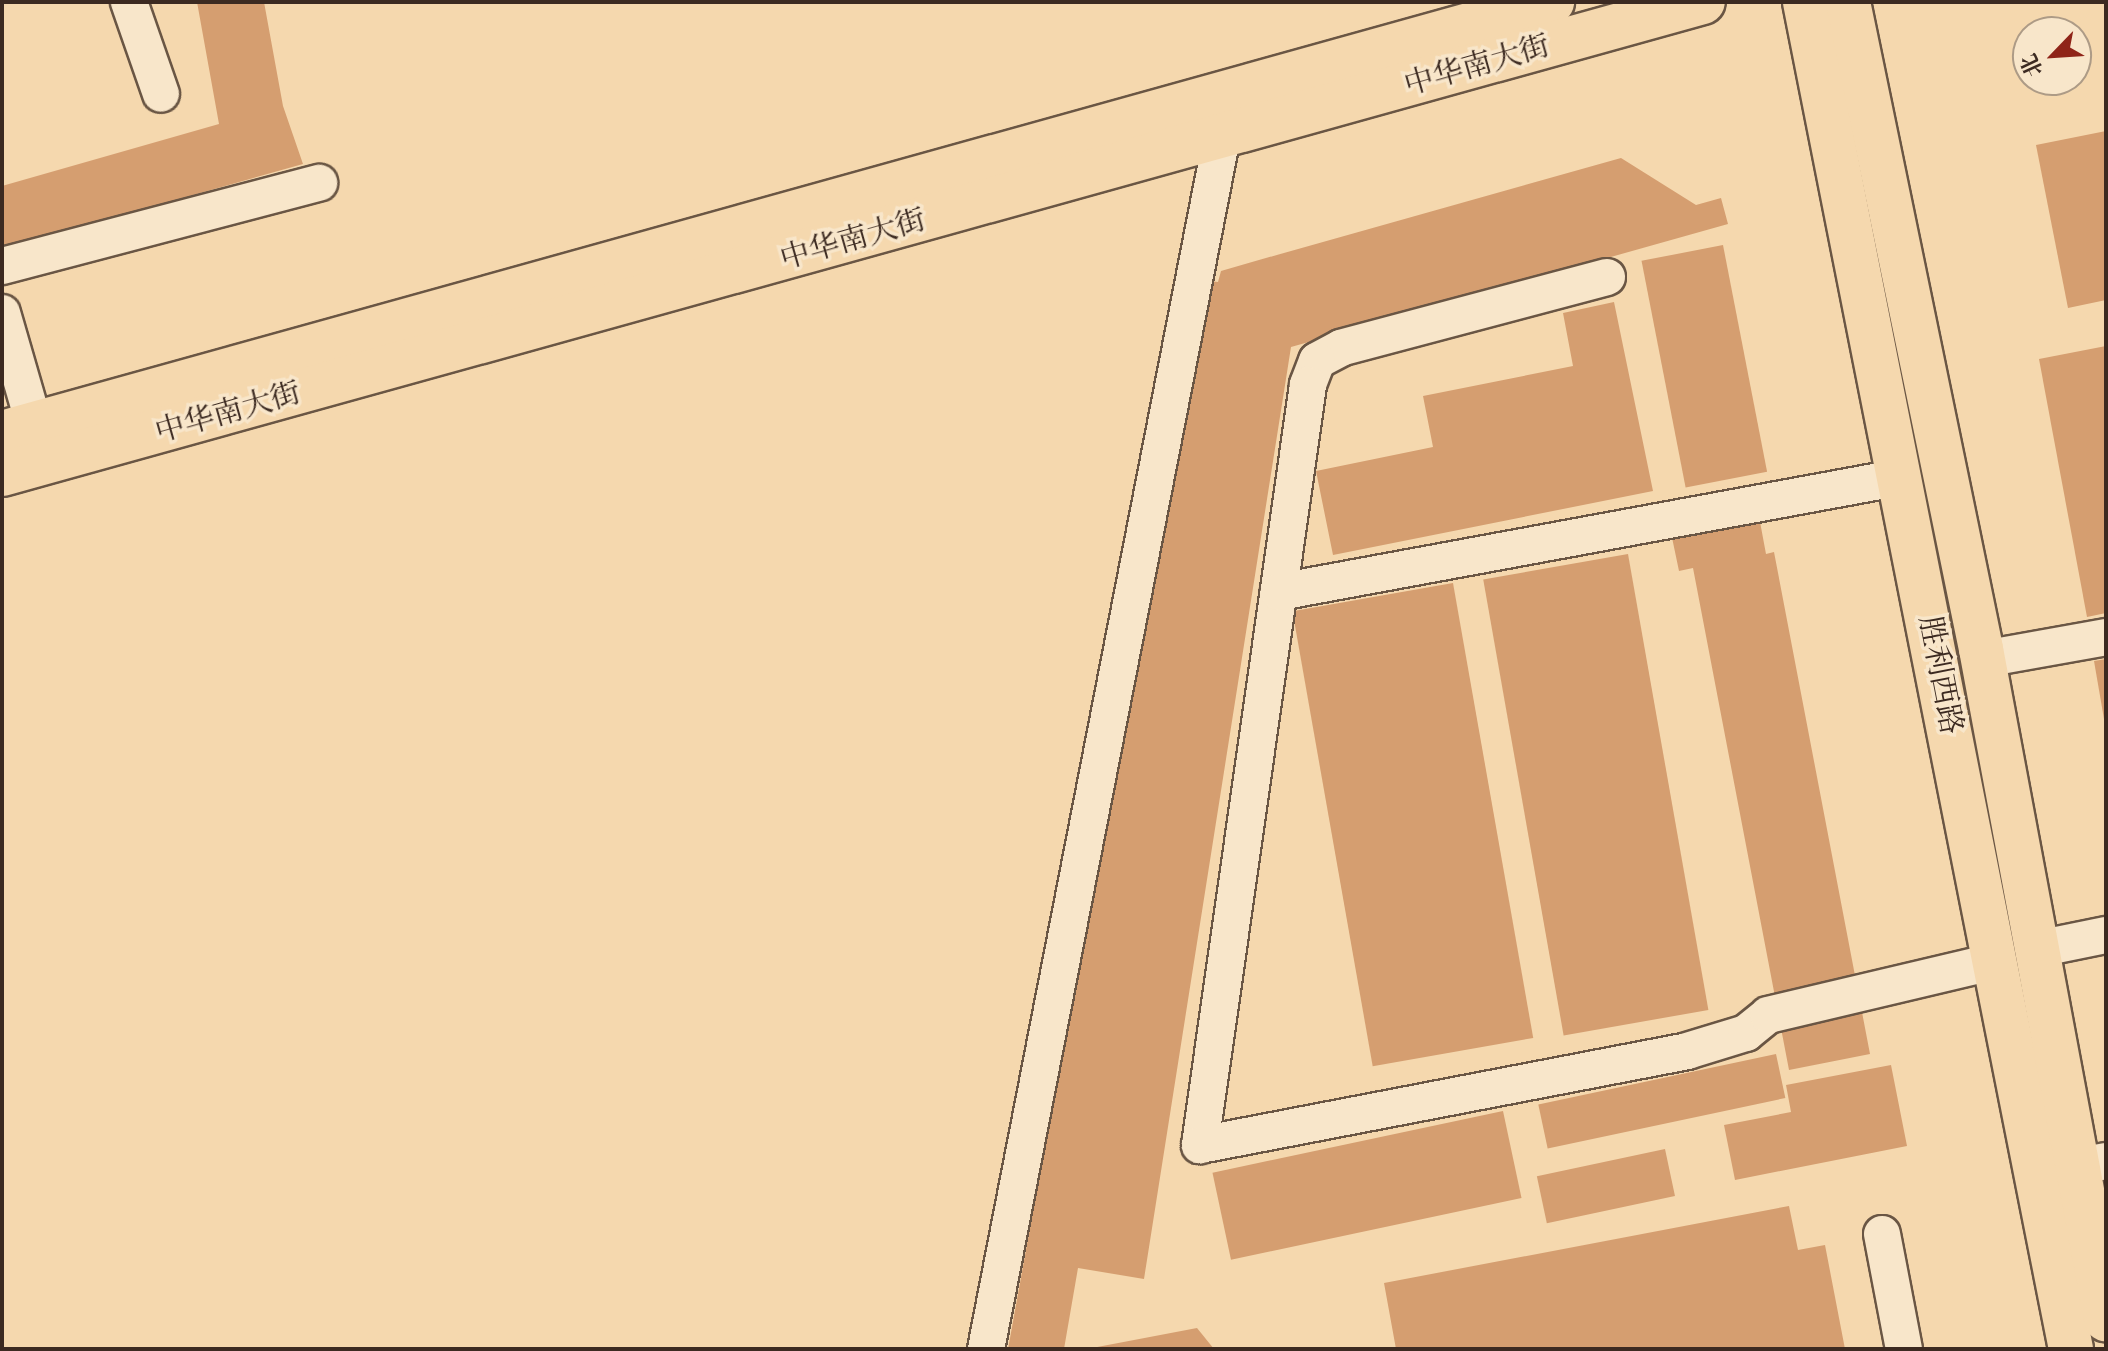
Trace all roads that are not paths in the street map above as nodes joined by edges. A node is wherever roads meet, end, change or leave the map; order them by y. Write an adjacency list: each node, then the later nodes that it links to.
1 (129, 2): 6 (street)
2 (1552, 2): 12 (main road, 中华南大街)
3 (1703, 2): 7 (main road, 中华南大街)
4 (1805, 2): 14 (main road, 胜利西路)
5 (1848, 2): 17 (main road, 胜利西路)
6 (161, 94)
7 (1222, 136): 13 (main road, 中华南大街); 23 (street)
8 (319, 183): 9 (street)
9 (2, 266)
10 (1607, 277): 15 (street)
11 (2, 313): 12 (street)
12 (18, 428)
13 (2, 474)
14 (1901, 477): 15 (street); 19 (main road, 胜利西路)
15 (1279, 592): 19 (street)
16 (2106, 637): 17 (street)
17 (1983, 659): 19 (main road, 胜利西路)
18 (2106, 935): 19 (street)
19 (2017, 955): 20 (main road, 胜利西路); 25 (main road, 胜利西路)
20 (2092, 1164): 22 (main road, 胜利西路)
21 (1882, 1234): 24 (street)
22 (2106, 1319)
23 (986, 1349)
24 (1904, 1349)
25 (2071, 1349)

